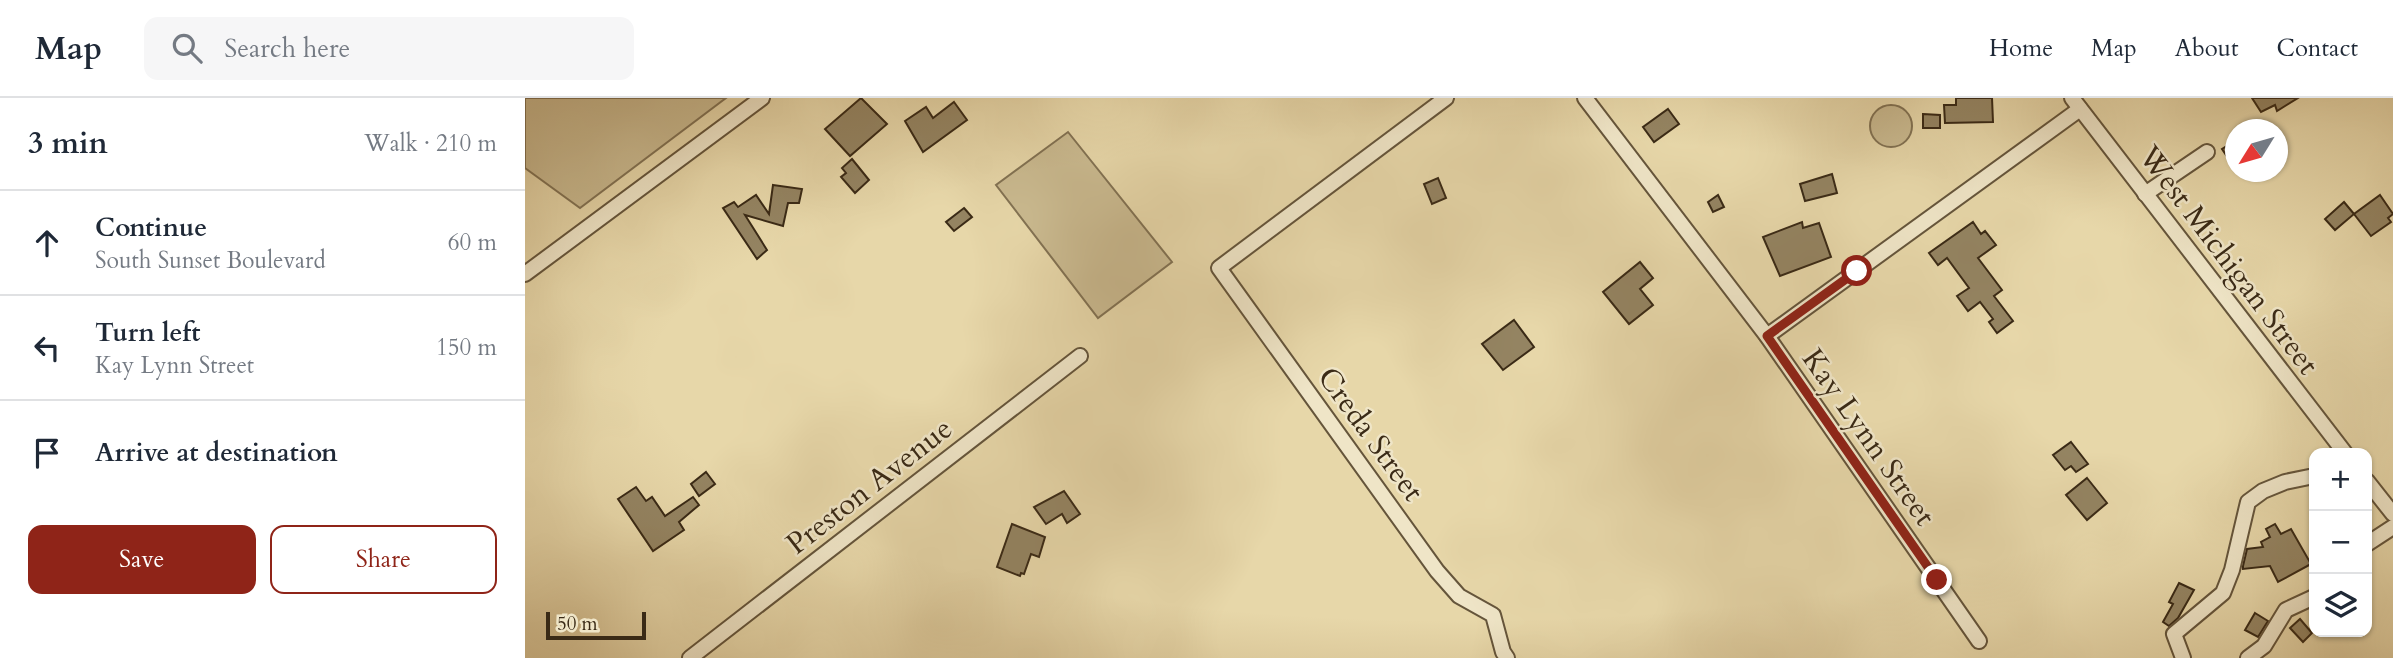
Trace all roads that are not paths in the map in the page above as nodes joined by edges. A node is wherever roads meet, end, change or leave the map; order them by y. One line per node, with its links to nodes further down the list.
1 (762, 98): 7 (street)
2 (1446, 98): 19 (street, Creda Street)
3 (1585, 98): 8 (street, Kay Lynn Street)
4 (2076, 103): 6 (street, West Michigan Street); 8 (street)
5 (2207, 152): 6 (street)
6 (2145, 194): 10 (street, West Michigan Street)
7 (525, 274)
8 (1767, 336): 17 (street, Kay Lynn Street)
9 (1080, 356): 18 (street, Preston Avenue)
10 (2341, 448)
11 (2309, 475): 20 (street)
12 (2372, 487): 13 (street)
13 (2393, 514)
14 (2393, 527): 15 (street)
15 (2372, 541)
16 (2309, 599): 21 (street)
17 (1979, 641)
18 (690, 658)
19 (1507, 658)
20 (2183, 658)
21 (2248, 658)

